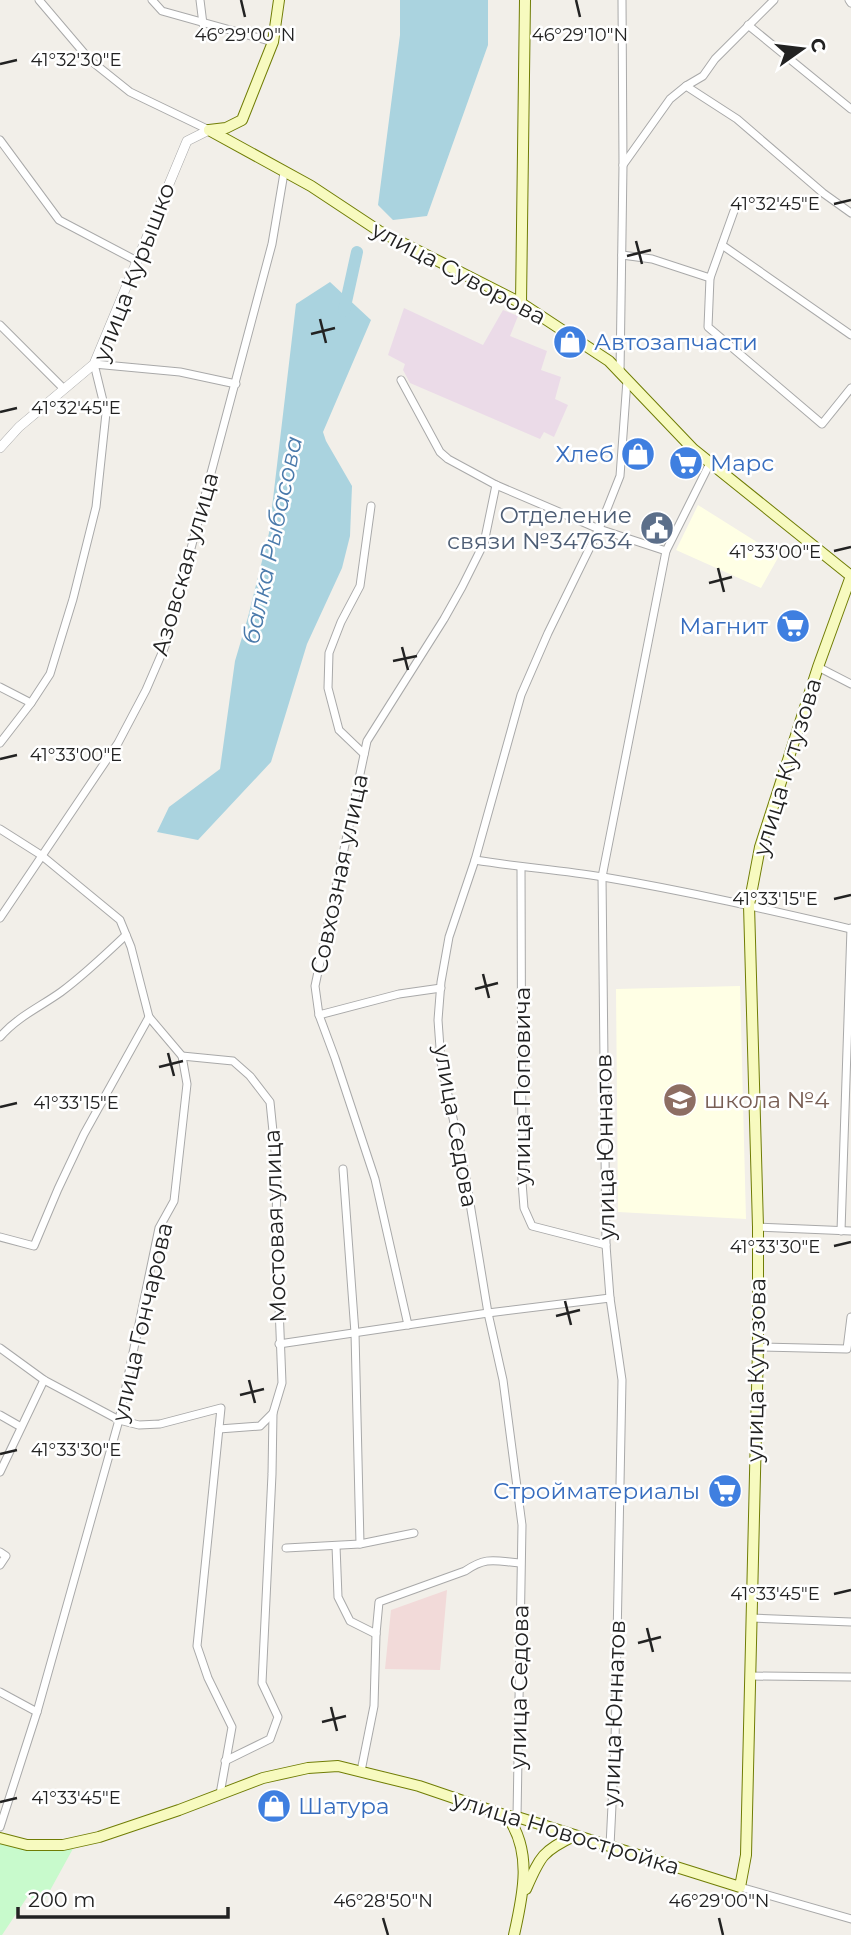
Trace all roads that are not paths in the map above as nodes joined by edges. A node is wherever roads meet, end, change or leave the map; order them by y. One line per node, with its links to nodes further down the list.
1 (39, 0): 13 (street)
2 (152, 0): 8 (street)
3 (200, 0): 8 (street)
4 (279, 0): 10 (main road)
5 (525, 0): 23 (main road)
6 (622, 0): 15 (street, улица Седова)
7 (774, 0): 9 (street)
8 (203, 24): 10 (street)
9 (748, 25): 11 (street); 12 (street)
10 (273, 42): 13 (main road)
11 (686, 86): 15 (street); 18 (street)
12 (851, 109)
13 (209, 130): 16 (main road, улица Суворова); 21 (street, улица Курышко)
14 (0, 140): 21 (street)
15 (623, 165): 20 (street, улица Седова)
16 (284, 173): 23 (main road, улица Суворова); 29 (street, Азовская улица)
17 (734, 211): 19 (street)
18 (851, 213)
19 (722, 245): 22 (street); 25 (street)
20 (622, 255): 22 (street); 27 (street, улица Седова)
21 (137, 261): 26 (street, улица Курышко)
22 (710, 278): 30 (street)
23 (522, 303): 27 (main road, улица Суворова)
24 (0, 325): 31 (street)
25 (851, 335)
26 (94, 363): 29 (street); 31 (street); 42 (street, улица Курышко)
27 (623, 376): 33 (main road, улица Суворова); 36 (street, улица Седова)
28 (401, 380): 34 (street)
29 (236, 384): 46 (street, Азовская улица)
30 (851, 388)
31 (64, 389): 32 (street)
32 (0, 448)
33 (710, 463): 37 (street, улица Юннатов); 38 (main road, улица Суворова)
34 (496, 485): 36 (street); 44 (street, Совхозная улица)
35 (371, 506): 44 (street)
36 (599, 529): 37 (street); 47 (street, улица Седова)
37 (666, 551): 49 (street, улица Юннатов)
38 (851, 576): 39 (main road, улица Кутузова)
39 (818, 667): 40 (street); 50 (main road, улица Кутузова)
40 (851, 684)
41 (0, 687): 42 (street)
42 (31, 703): 43 (street, улица Курышко)
43 (0, 743)
44 (364, 754): 55 (street, Совхозная улица)
45 (0, 829): 46 (street)
46 (41, 855): 51 (street, Азовская улица); 53 (street)
47 (475, 860): 48 (street); 54 (street, улица Седова)
48 (521, 867): 49 (street); 64 (street, улица Поповича)
49 (602, 877): 50 (street); 64 (street, улица Юннатов)
50 (749, 905): 52 (street); 60 (main road, улица Кутузова)
51 (0, 918)
52 (851, 929): 61 (street)
53 (126, 935): 56 (street); 57 (street)
54 (441, 988): 55 (street); 66 (street, улица Седова)
55 (319, 1016): 68 (street, Совхозная улица)
56 (149, 1017): 58 (street); 63 (street)
57 (0, 1037)
58 (182, 1056): 70 (street, Мостовая улица); 76 (street, улица Гончарова)
59 (343, 1169): 69 (street)
60 (758, 1227): 61 (street); 71 (main road, улица Кутузова)
61 (841, 1231): 62 (street)
62 (851, 1231)
63 (0, 1237)
64 (606, 1245): 65 (street, улица Юннатов)
65 (610, 1298): 66 (street); 101 (street, улица Юннатов)
66 (488, 1313): 68 (street); 85 (street, улица Седова)
67 (851, 1317): 71 (street)
68 (408, 1325): 69 (street)
69 (355, 1333): 70 (street); 81 (street)
70 (279, 1345): 74 (street, Мостовая улица)
71 (758, 1347): 87 (main road, улица Кутузова)
72 (0, 1348): 73 (street)
73 (44, 1380): 76 (street); 77 (street)
74 (273, 1413): 78 (street); 94 (street, Мостовая улица)
75 (0, 1415): 77 (street)
76 (119, 1420): 78 (street); 93 (street, улица Гончарова)
77 (21, 1427): 79 (street)
78 (219, 1429): 94 (street)
79 (0, 1472)
80 (414, 1533): 81 (street)
81 (360, 1544): 82 (street)
82 (336, 1545): 83 (street); 89 (street)
83 (286, 1548)
84 (0, 1552): 86 (street)
85 (520, 1563): 89 (street); 97 (street, улица Седова)
86 (0, 1565)
87 (752, 1618): 88 (street); 90 (main road, улица Кутузова)
88 (851, 1622)
89 (376, 1634): 95 (street)
90 (750, 1676): 91 (street); 102 (main road, улица Кутузова)
91 (851, 1677)
92 (0, 1692): 93 (street)
93 (37, 1712): 98 (street, улица Гончарова)
94 (225, 1761): 96 (street)
95 (361, 1771): 96 (main road, улица Новостройка); 97 (main road, улица Новостройка)
96 (220, 1794): 100 (main road, улица Новостройка)
97 (512, 1817): 99 (main road, улица Новостройка); 103 (main road)
98 (0, 1826)
99 (574, 1836): 101 (main road, улица Новостройка); 103 (main road)
100 (0, 1838)
101 (610, 1846): 102 (main road, улица Новостройка)
102 (740, 1887): 104 (street, улица Новостройка)
103 (523, 1894): 105 (main road)
104 (851, 1919)
105 (514, 1935)

